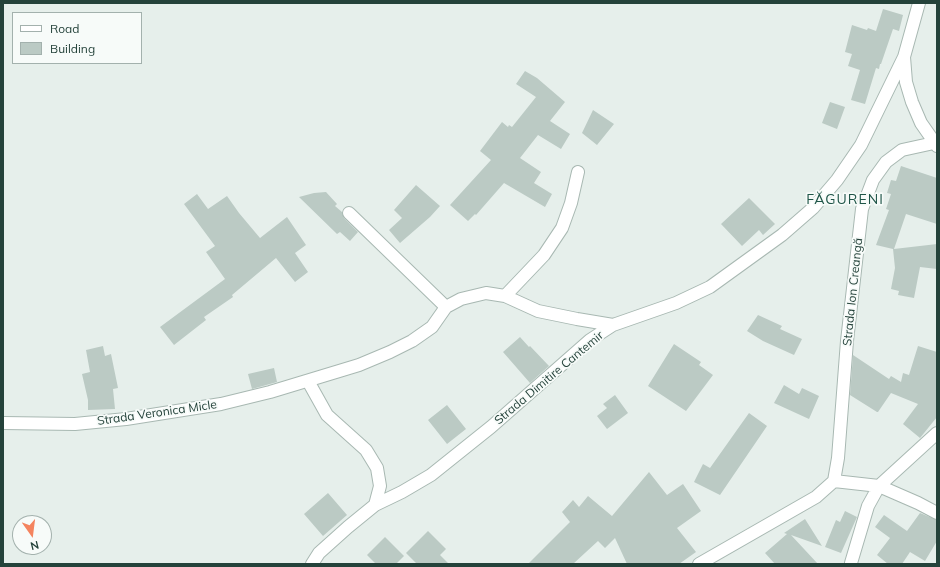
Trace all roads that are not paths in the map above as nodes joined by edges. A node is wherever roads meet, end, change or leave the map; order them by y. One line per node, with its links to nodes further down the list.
1 (919, 3): 2 (street)
2 (904, 57): 3 (street); 8 (street, Strada Dimitire Cantemir)
3 (935, 144): 12 (street, Strada Ion Creangă)
4 (578, 172): 6 (street)
5 (349, 213): 7 (street)
6 (505, 296): 7 (street, Strada Veronica Micle); 8 (street, Strada Veronica Micle)
7 (446, 307): 9 (street, Strada Veronica Micle)
8 (613, 325): 14 (street, Strada Dimitire Cantemir)
9 (308, 381): 10 (street, Strada Veronica Micle); 14 (street)
10 (3, 423)
11 (937, 433): 13 (street)
12 (834, 481): 13 (street); 18 (street)
13 (879, 486): 15 (street); 16 (street)
14 (375, 505): 17 (street, Strada Dimitire Cantemir)
15 (937, 513)
16 (851, 563)
17 (312, 564)
18 (699, 564)

